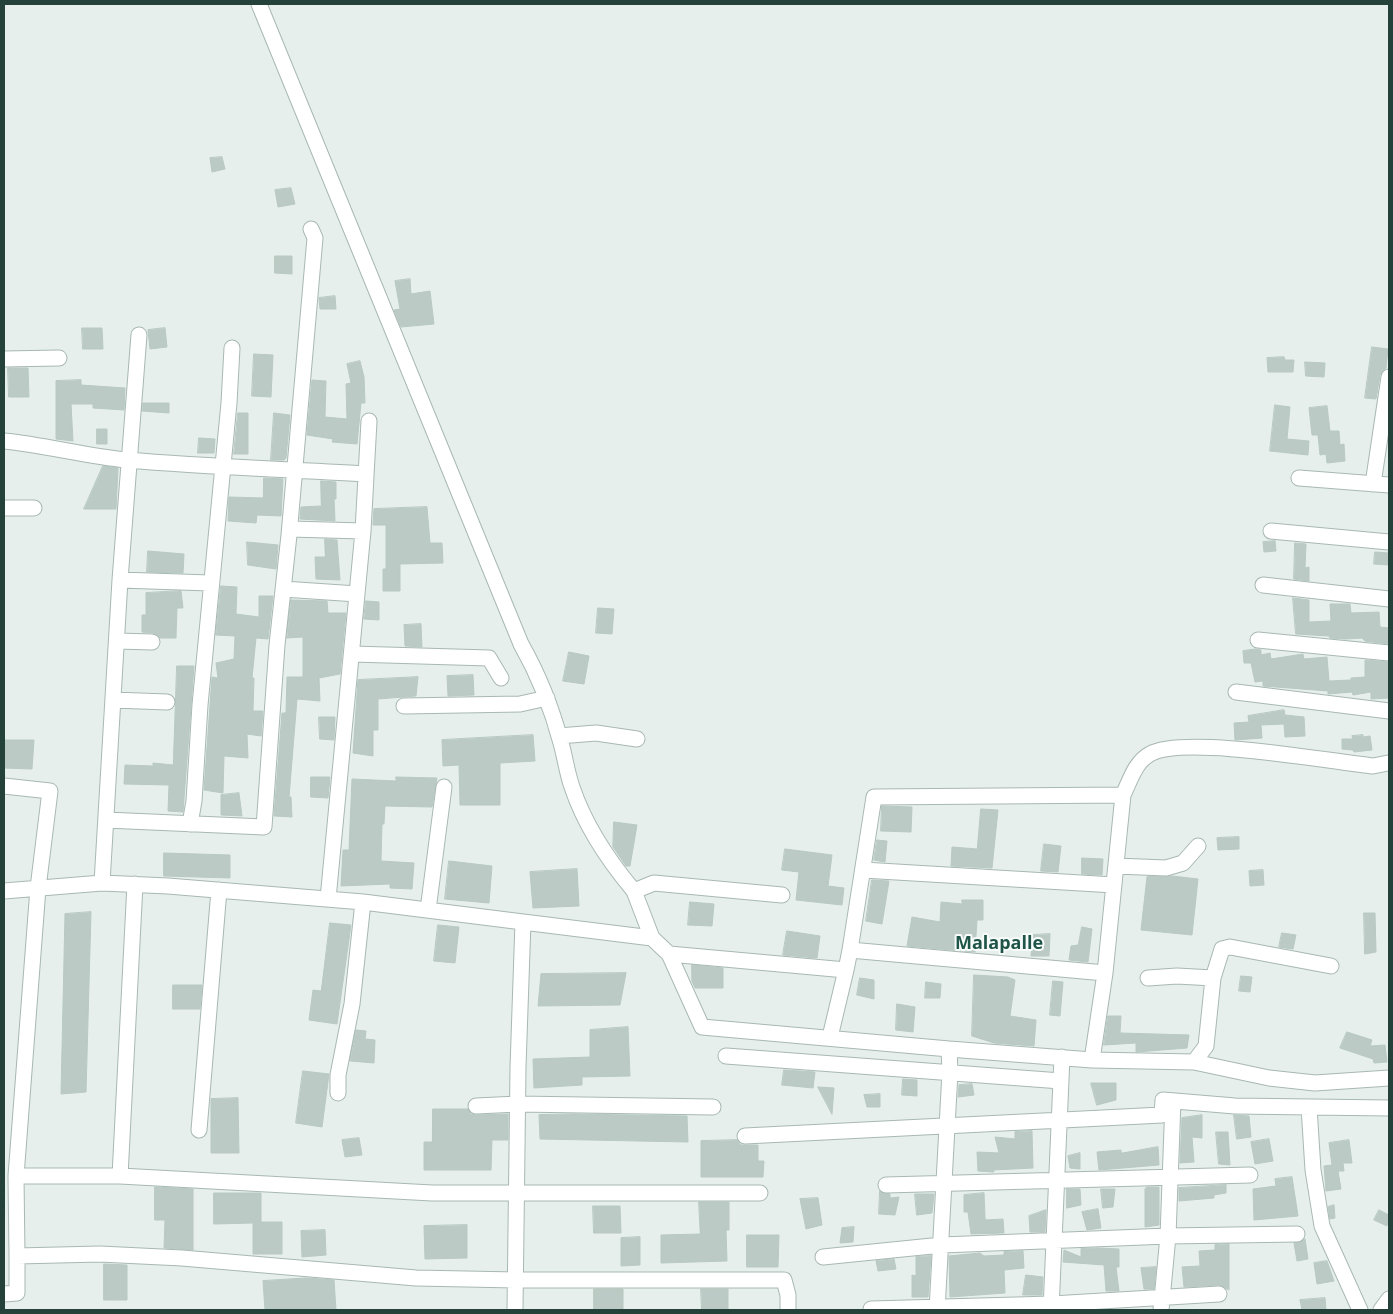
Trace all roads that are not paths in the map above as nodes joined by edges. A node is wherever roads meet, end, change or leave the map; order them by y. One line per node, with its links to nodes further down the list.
1 (259, 4): 36 (street)
2 (311, 229): 12 (street)
3 (139, 335): 10 (street)
4 (232, 348): 11 (street)
5 (59, 358): 6 (street)
6 (4, 360)
7 (1389, 377): 15 (street)
8 (369, 421): 13 (street)
9 (4, 441): 10 (street)
10 (128, 460): 11 (street); 23 (street)
11 (221, 464): 12 (street); 24 (street)
12 (294, 469): 13 (street); 19 (street)
13 (366, 474): 20 (street)
14 (1299, 478): 15 (street)
15 (1373, 484): 16 (street)
16 (1389, 485)
17 (4, 508): 18 (street)
18 (34, 508)
19 (290, 529): 20 (street); 26 (street)
20 (363, 531): 27 (street)
21 (1271, 531): 22 (street)
22 (1389, 542)
23 (120, 580): 24 (street); 29 (street)
24 (210, 583): 48 (street)
25 (1263, 585): 28 (street)
26 (283, 589): 27 (street); 48 (street)
27 (357, 594): 33 (street)
28 (1389, 599)
29 (117, 640): 31 (street); 37 (street)
30 (1258, 640): 32 (street)
31 (152, 642)
32 (1389, 653)
33 (352, 654): 34 (street); 60 (street)
34 (501, 678)
35 (1236, 692): 40 (street)
36 (547, 698): 39 (street); 41 (street)
37 (113, 700): 38 (street); 47 (street)
38 (167, 702)
39 (404, 706)
40 (1389, 711)
41 (559, 736): 42 (street); 58 (street)
42 (637, 739)
43 (1389, 761): 46 (street)
44 (4, 786): 55 (street)
45 (444, 787): 62 (street)
46 (1124, 795): 50 (street); 51 (street)
47 (106, 820): 48 (street); 52 (street)
48 (190, 824)
49 (1198, 846): 50 (street)
50 (1116, 866): 54 (street)
51 (863, 870): 54 (street); 65 (street)
52 (102, 883): 53 (street); 55 (street)
53 (135, 884): 57 (street); 94 (street)
54 (1114, 885): 69 (street)
55 (38, 888): 56 (street); 93 (street)
56 (4, 890)
57 (219, 890): 60 (street); 90 (street)
58 (634, 891): 59 (street); 64 (street)
59 (782, 895)
60 (328, 899): 61 (street)
61 (363, 902): 62 (street); 81 (street)
62 (428, 910): 63 (street)
63 (523, 922): 64 (street); 83 (street)
64 (652, 938): 66 (street)
65 (850, 950): 68 (street); 69 (street)
66 (669, 954): 68 (street); 72 (street)
67 (1331, 966): 71 (street)
68 (846, 970): 72 (street)
69 (1105, 973): 76 (street)
70 (1148, 978): 71 (street)
71 (1213, 978): 77 (street)
72 (830, 1037): 73 (street)
73 (949, 1048): 75 (street); 78 (street)
74 (726, 1056): 78 (street)
75 (1062, 1057): 76 (street); 80 (street)
76 (1092, 1060): 77 (street)
77 (1194, 1062): 79 (street)
78 (950, 1072): 80 (street); 89 (street)
79 (1389, 1078)
80 (1061, 1081): 88 (street)
81 (338, 1093)
82 (1173, 1101): 86 (street); 88 (street); 95 (street)
83 (518, 1104): 84 (street); 85 (street); 100 (street)
84 (476, 1106)
85 (713, 1107)
86 (1309, 1107): 87 (street); 117 (street)
87 (1389, 1108)
88 (1060, 1119): 89 (street); 96 (street)
89 (947, 1128): 91 (street); 97 (street)
90 (199, 1130)
91 (745, 1136)
92 (1250, 1175): 95 (street)
93 (16, 1176): 94 (street); 105 (street)
94 (120, 1176): 100 (street)
95 (1170, 1178): 96 (street); 102 (street)
96 (1058, 1180): 97 (street); 103 (street)
97 (944, 1182): 98 (street); 104 (street)
98 (886, 1185)
99 (760, 1193): 100 (street)
100 (517, 1194): 107 (street)
101 (1297, 1234): 102 (street)
102 (1168, 1236): 103 (street); 111 (street)
103 (1054, 1241): 104 (street); 112 (street)
104 (942, 1245): 106 (street); 113 (street)
105 (17, 1256): 107 (street); 108 (street)
106 (823, 1257)
107 (516, 1280): 115 (street); 116 (street)
108 (4, 1294)
109 (1220, 1294): 111 (street)
110 (1389, 1299): 118 (street)
111 (1162, 1303): 112 (street)
112 (1051, 1307): 113 (street)
113 (937, 1308): 114 (street)
114 (871, 1309)
115 (515, 1310)
116 (788, 1310)
117 (1360, 1310)
118 (1380, 1310)

